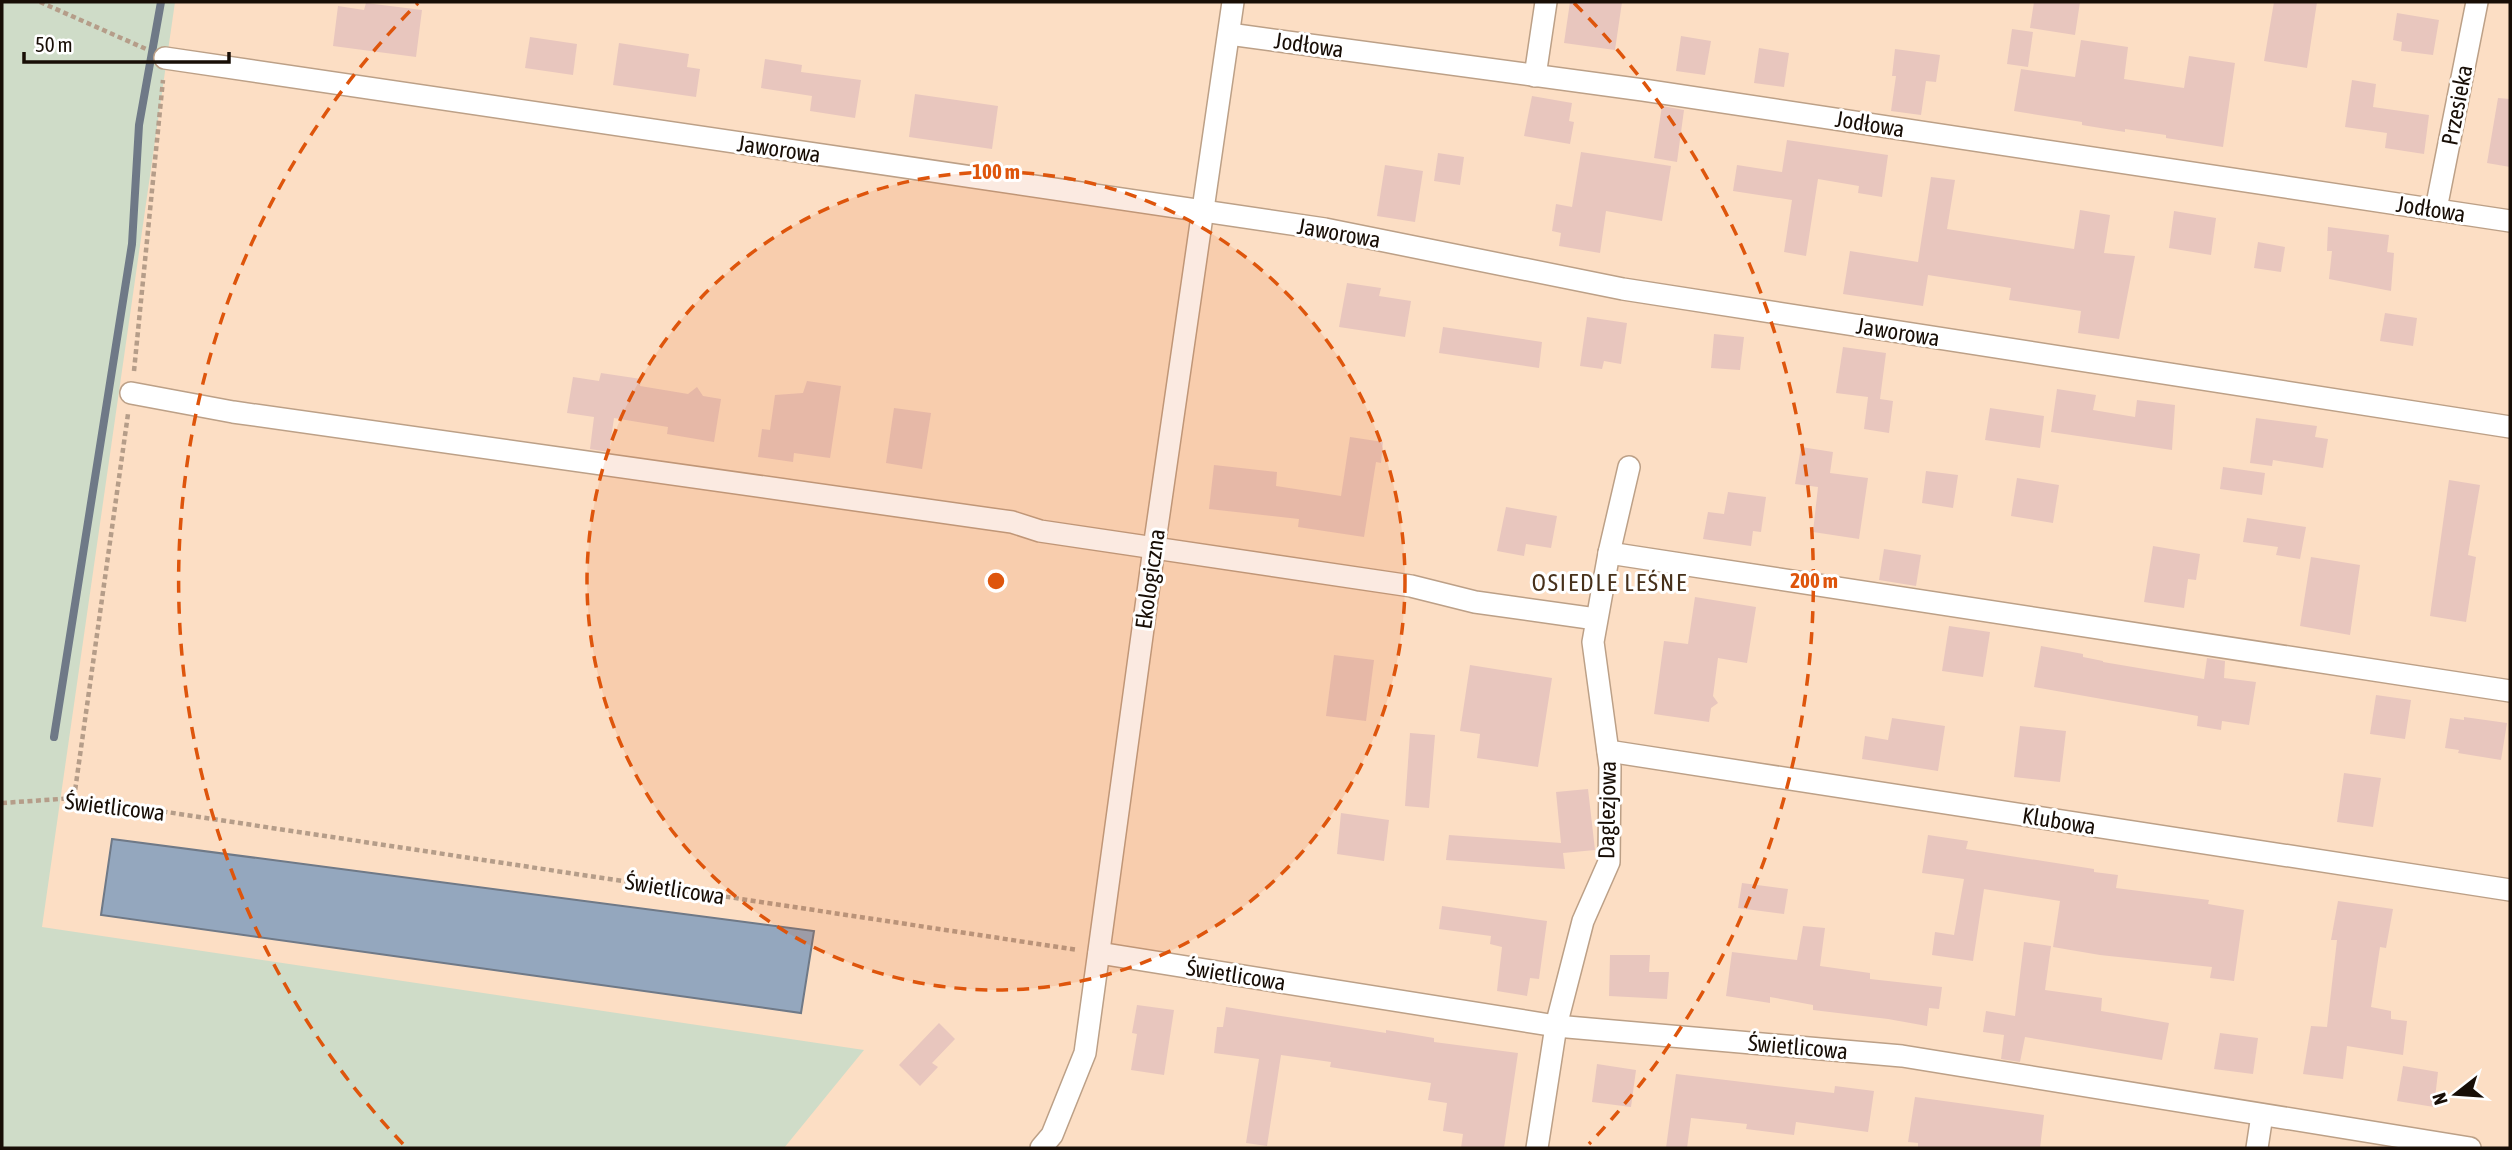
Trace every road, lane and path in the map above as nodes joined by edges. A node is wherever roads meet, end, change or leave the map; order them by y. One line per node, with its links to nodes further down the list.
1 (40, 2): 6 (path)
2 (1233, 2): 5 (street, Ekologiczna)
3 (1546, 2): 8 (street)
4 (2477, 2): 9 (street, Przesieka)
5 (1229, 34): 8 (street, Jodłowa); 10 (street, Ekologiczna)
6 (135, 44)
7 (165, 58): 10 (street, Jaworowa); 12 (path)
8 (1535, 76): 9 (street, Jodłowa)
9 (2436, 209): 11 (street, Jodłowa)
10 (1203, 212): 13 (street, Jaworowa); 15 (street, Ekologiczna)
11 (2510, 221)
12 (131, 393): 15 (street); 20 (path)
13 (2510, 427)
14 (1629, 467): 16 (street, Daglezjowa)
15 (1154, 548): 17 (street); 23 (street, Ekologiczna)
16 (1609, 553): 17 (street, Daglezjowa); 18 (street)
17 (1596, 619): 19 (street, Daglezjowa)
18 (2510, 691)
19 (1608, 751): 22 (street, Klubowa); 24 (street, Daglezjowa)
20 (74, 798): 21 (path, Świetlicowa); 23 (path, Świetlicowa)
21 (2, 803)
22 (2510, 890)
23 (1098, 953): 24 (street, Świetlicowa); 26 (street, Ekologiczna)
24 (1556, 1026): 25 (street, Świetlicowa); 27 (street, Daglezjowa)
25 (2262, 1115): 28 (street); 29 (street, Świetlicowa)
26 (1041, 1148)
27 (1537, 1148)
28 (2257, 1148)
29 (2470, 1148)

